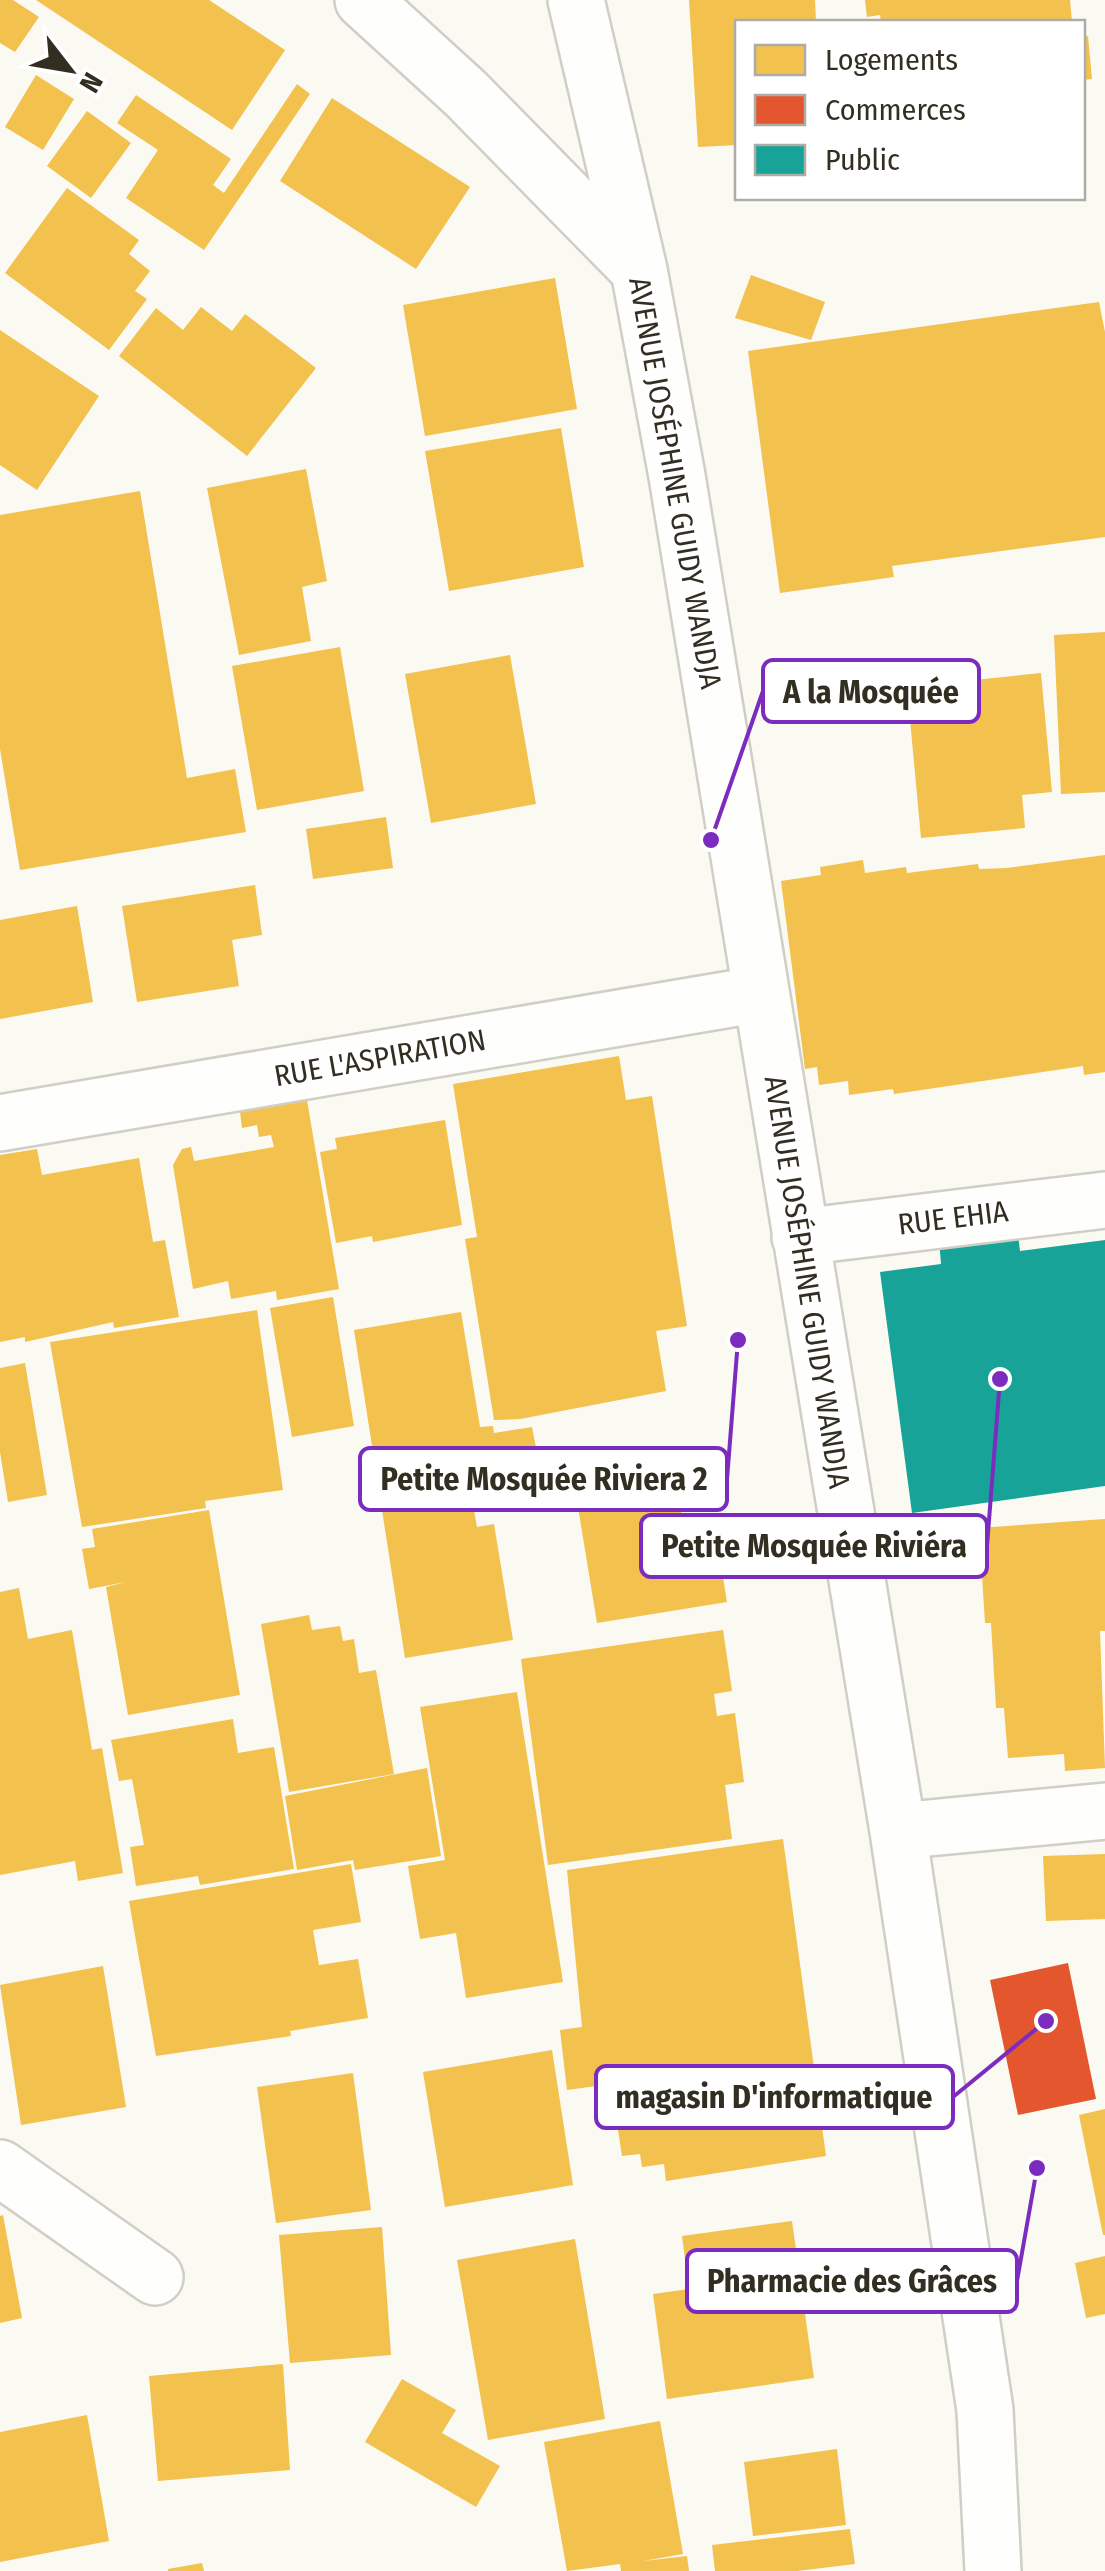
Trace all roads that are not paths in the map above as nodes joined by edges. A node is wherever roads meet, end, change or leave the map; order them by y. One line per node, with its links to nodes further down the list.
1 (363, 0): 3 (street)
2 (576, 0): 3 (street, AVENUE JOSÉPHINE GUIDY WANDJA)
3 (639, 270): 4 (street, AVENUE JOSÉPHINE GUIDY WANDJA)
4 (760, 994): 5 (street, RUE L'ASPIRATION); 7 (street, AVENUE JOSÉPHINE GUIDY WANDJA)
5 (0, 1123)
6 (1105, 1200): 7 (street, RUE EHIA)
7 (800, 1237): 9 (street, AVENUE JOSÉPHINE GUIDY WANDJA)
8 (1105, 1811): 9 (street)
9 (898, 1831): 12 (street, AVENUE JOSÉPHINE GUIDY WANDJA)
10 (0, 2168): 11 (street)
11 (155, 2276)
12 (992, 2571)

